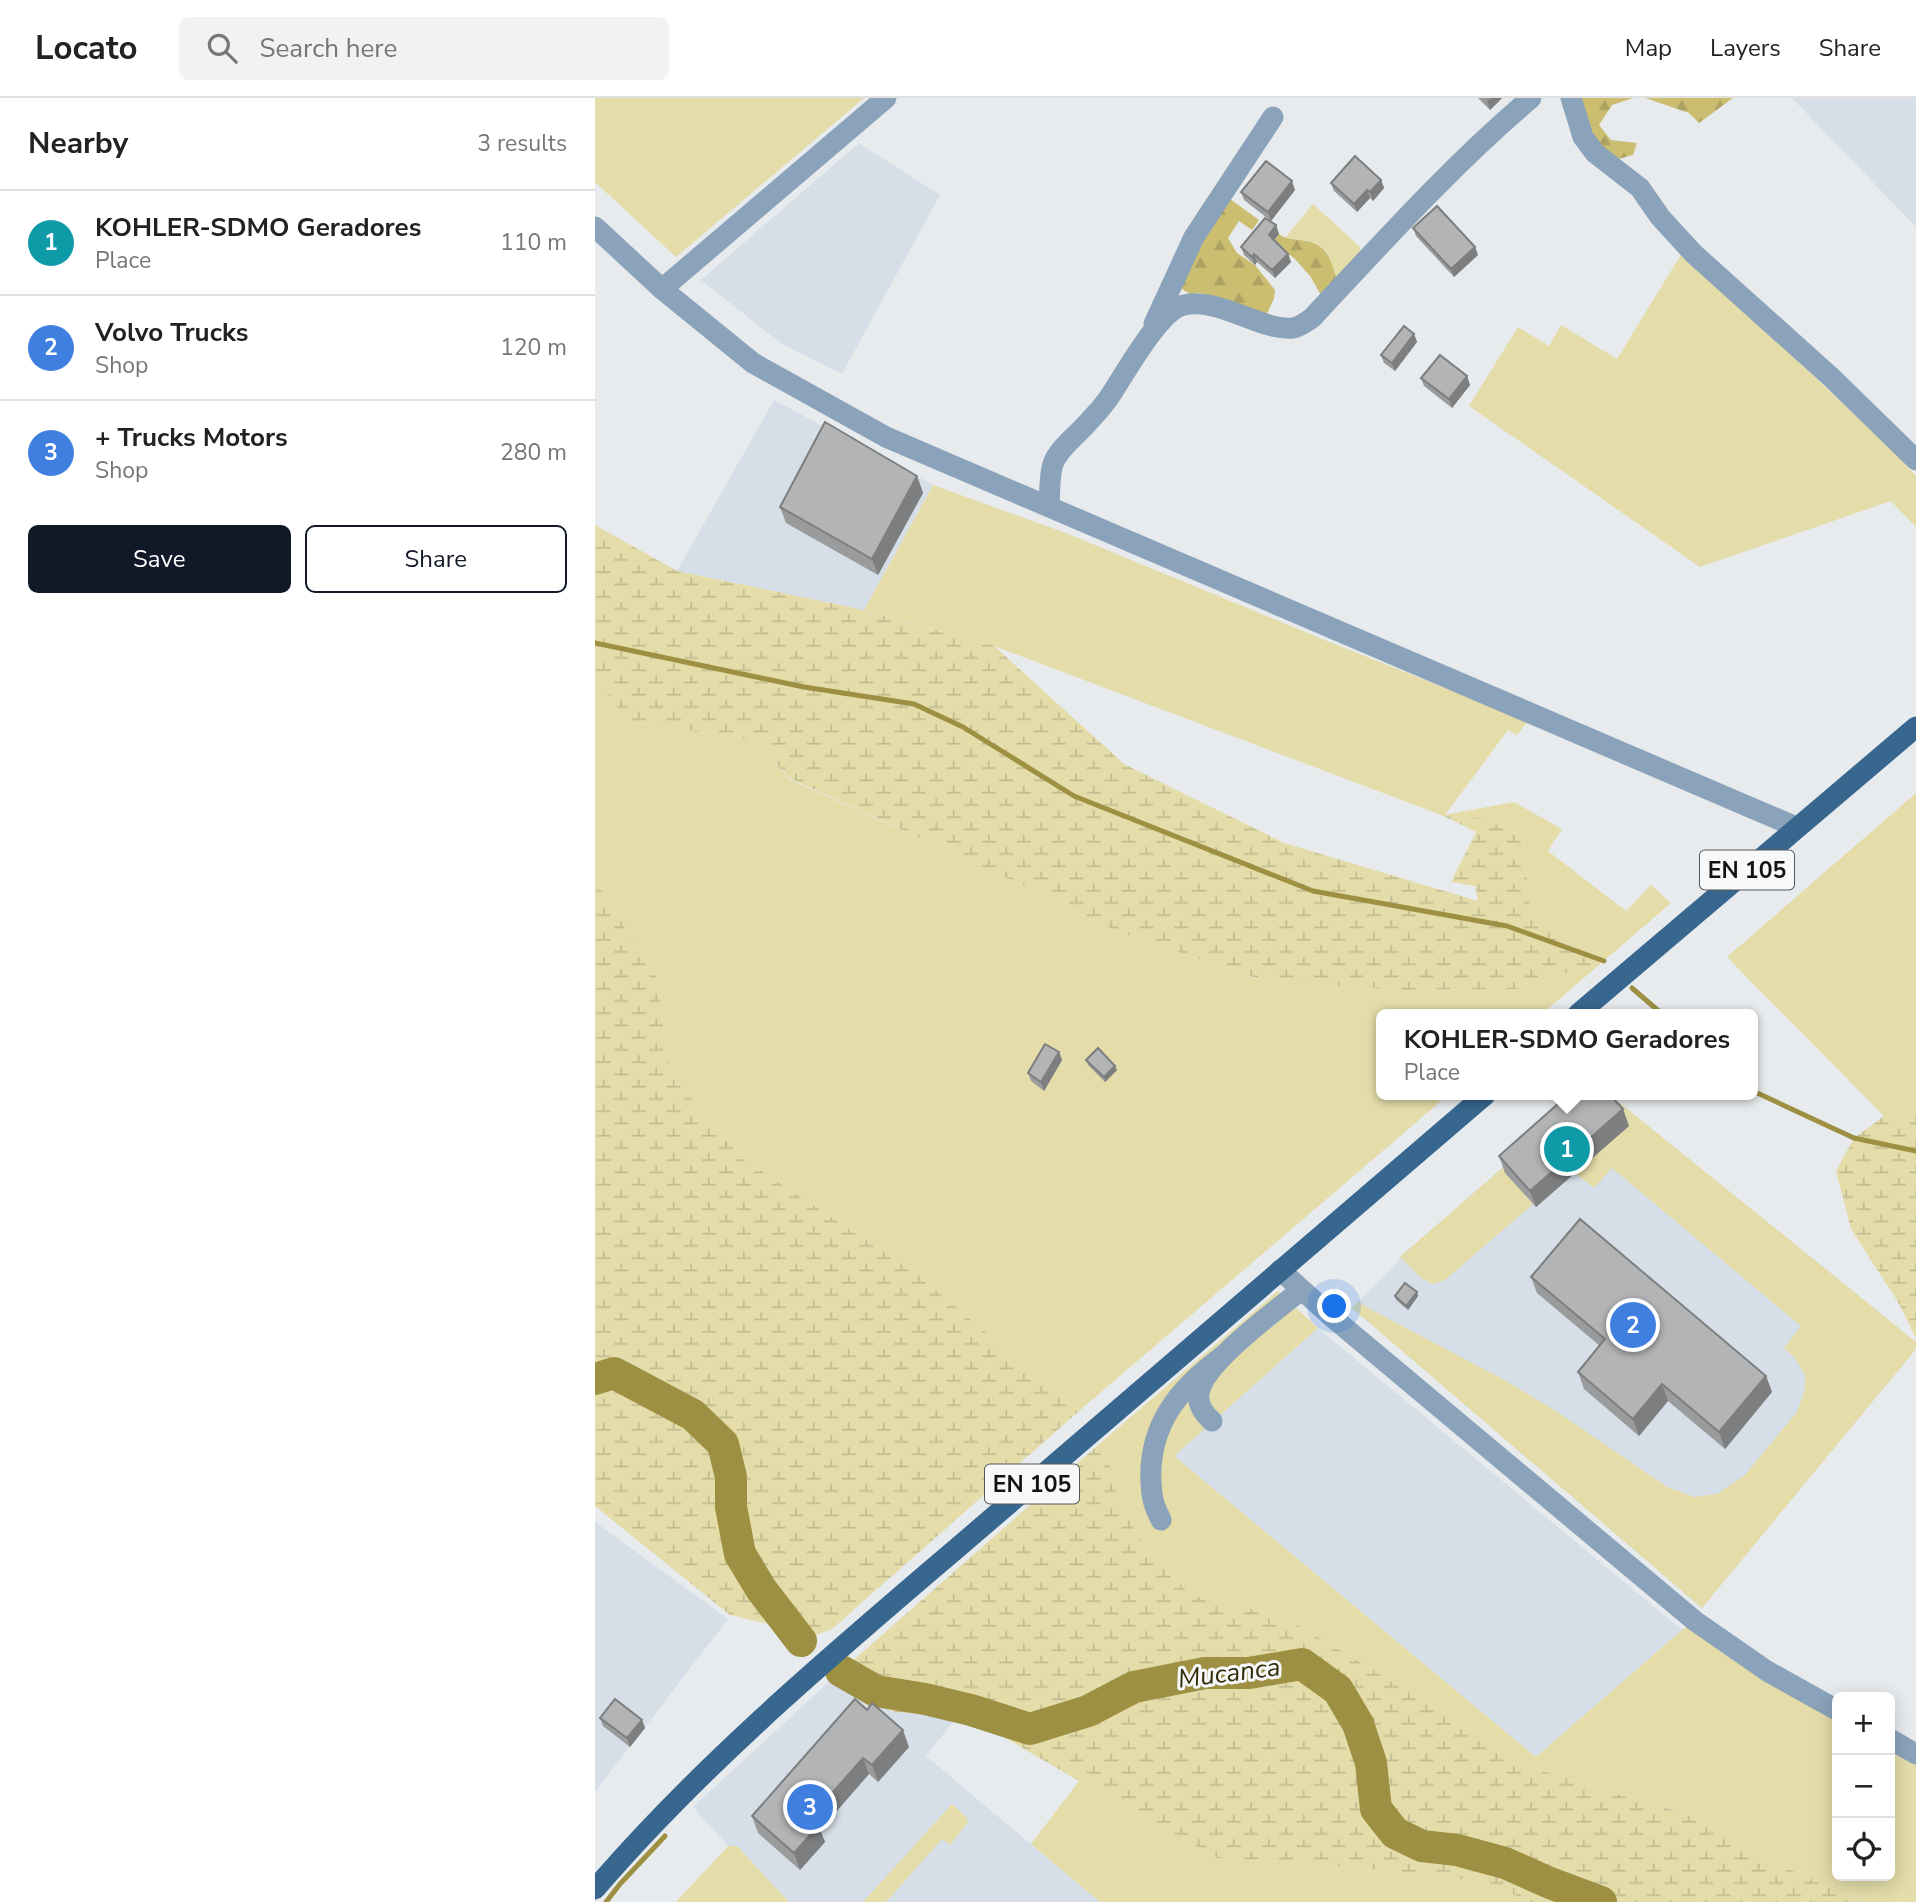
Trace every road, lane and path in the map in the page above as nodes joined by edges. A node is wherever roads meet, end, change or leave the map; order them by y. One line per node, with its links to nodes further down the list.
1 (886, 98): 6 (street)
2 (1531, 98): 7 (street)
3 (1571, 98): 8 (street)
4 (1273, 117): 7 (street)
5 (595, 226): 6 (street)
6 (662, 289): 9 (street)
7 (1148, 338): 9 (street)
8 (1916, 460)
9 (1049, 506): 11 (street)
10 (1916, 727): 11 (main road, EN 105)
11 (1796, 827): 12 (main road, EN 105)
12 (1584, 1009)
13 (1479, 1100): 14 (main road, EN 105)
14 (1280, 1270): 15 (street); 22 (main road, EN 105)
15 (1301, 1290): 16 (street); 19 (street)
16 (1223, 1356): 17 (street); 18 (street)
17 (1212, 1421)
18 (1161, 1520)
19 (1832, 1707)
20 (1895, 1742): 21 (street)
21 (1916, 1754)
22 (595, 1889)

